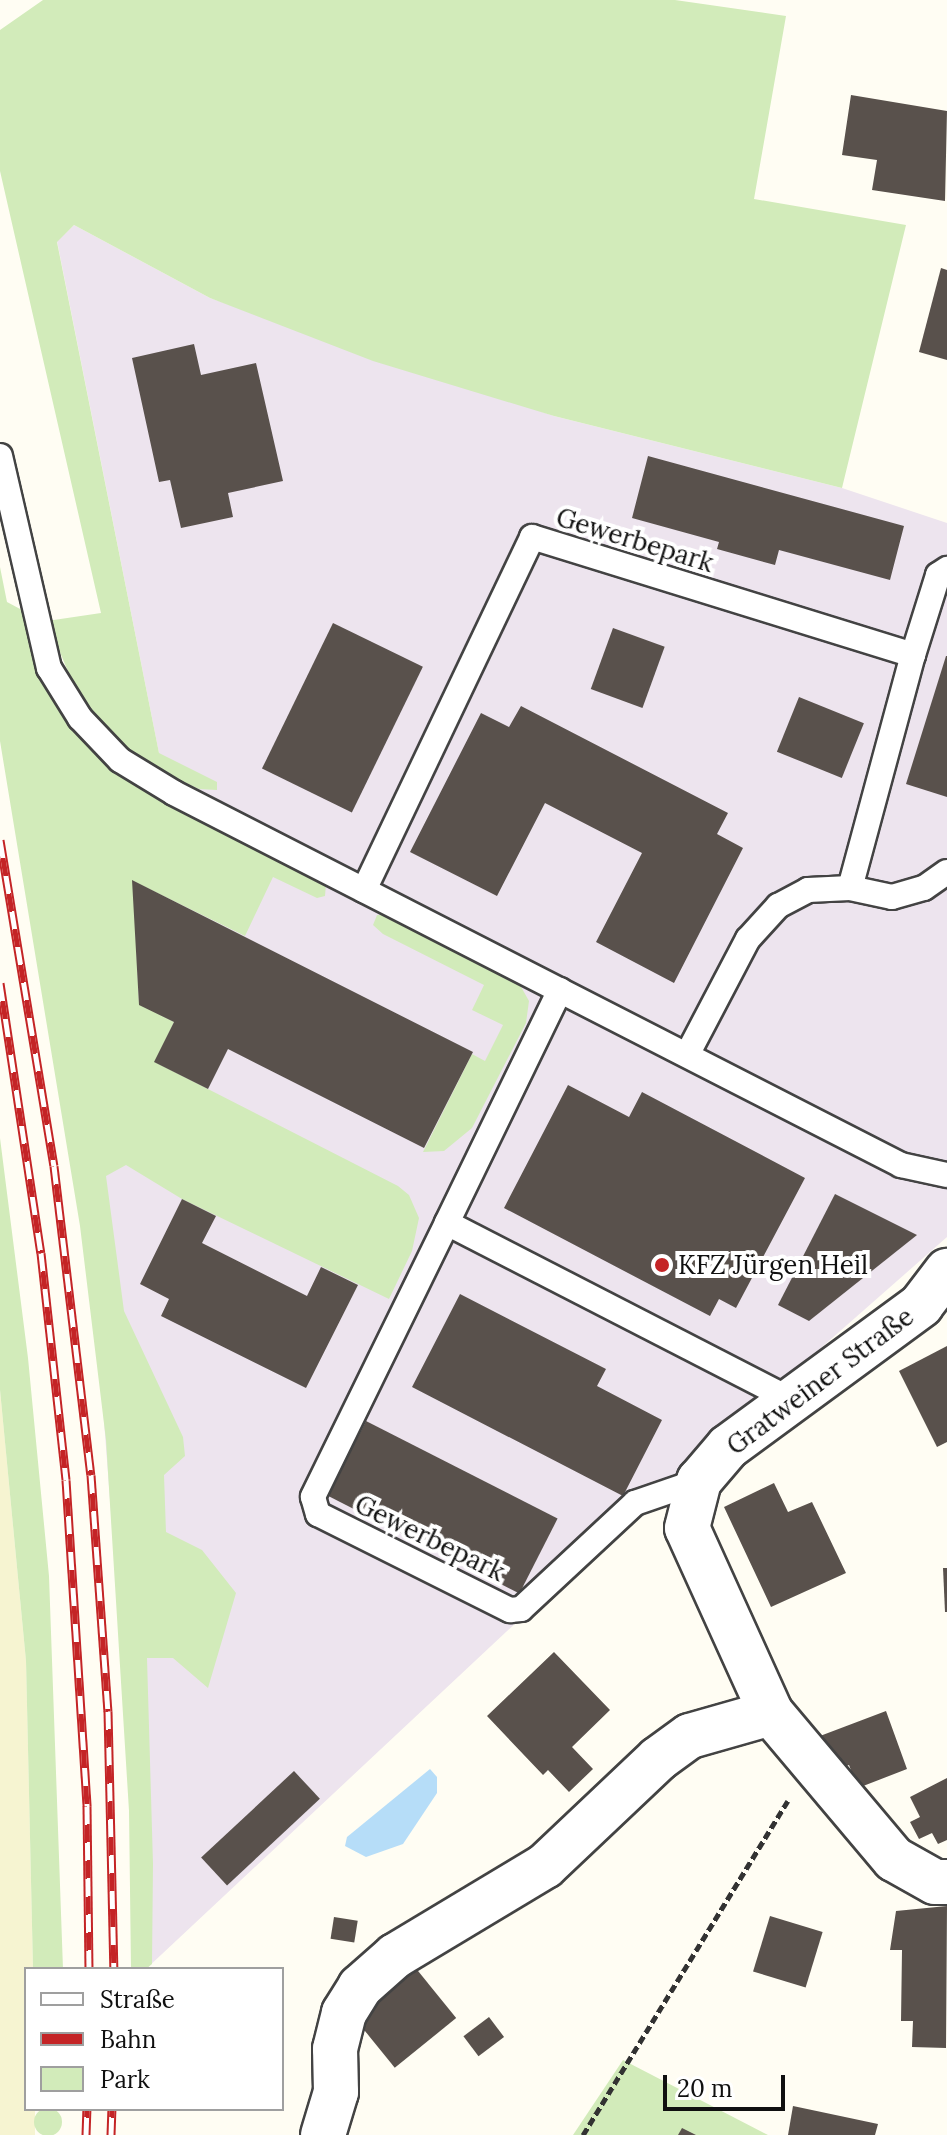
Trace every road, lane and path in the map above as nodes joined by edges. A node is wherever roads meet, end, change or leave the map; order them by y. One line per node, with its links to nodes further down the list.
1 (0, 456): 6 (lane)
2 (947, 569): 3 (lane)
3 (913, 655): 5 (lane); 6 (lane, Gewerbepark)
4 (947, 872): 5 (lane)
5 (850, 888): 8 (lane)
6 (364, 890): 7 (lane)
7 (560, 990): 8 (lane); 10 (lane, Gewerbepark)
8 (687, 1055): 9 (lane)
9 (947, 1175)
10 (447, 1223): 12 (lane); 13 (lane, Gewerbepark)
11 (947, 1271): 12 (street, Gratweiner Straße)
12 (792, 1400): 13 (street, Gratweiner Straße)
13 (699, 1481): 14 (street, Gratweiner Straße)
14 (771, 1713): 15 (street, Gratweiner Straße); 17 (street)
15 (812, 1763): 16 (street, Gratweiner Straße); 18 (path)
16 (947, 1882)
17 (323, 2135)
18 (583, 2135)

